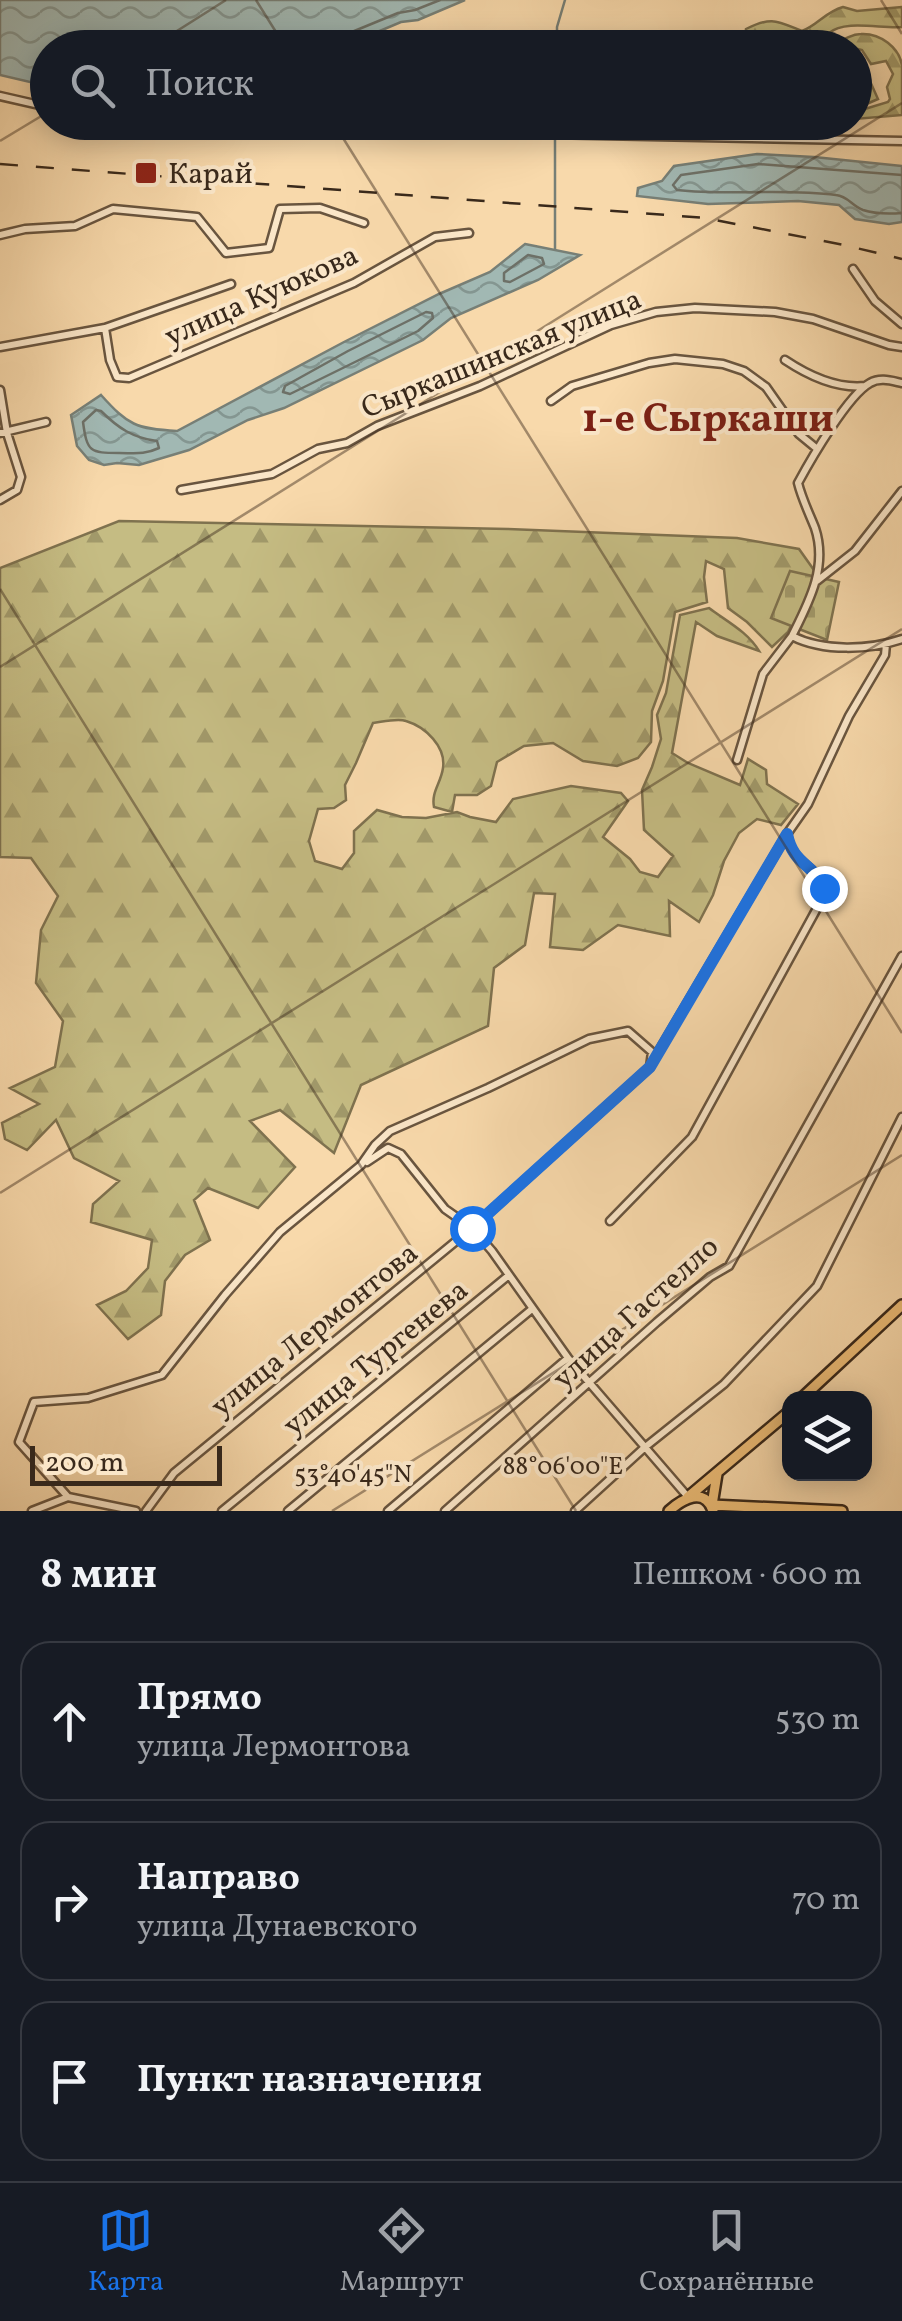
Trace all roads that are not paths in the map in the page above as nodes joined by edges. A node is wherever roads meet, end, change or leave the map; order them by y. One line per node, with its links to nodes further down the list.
1 (0, 96): 2 (street)
2 (30, 103)
3 (853, 140): 4 (street)
4 (902, 141)
5 (364, 223): 7 (street)
6 (469, 233): 11 (street, улица Куюкова)
7 (0, 235)
8 (853, 269): 10 (street)
9 (231, 284): 11 (street)
10 (902, 324)
11 (105, 328): 12 (street)
12 (0, 347)
13 (902, 347): 22 (street, Сыркашинская улица)
14 (786, 360): 16 (street)
15 (902, 383): 16 (street)
16 (866, 386): 21 (street)
17 (0, 390): 20 (street)
18 (550, 401): 21 (street)
19 (46, 422): 20 (street)
20 (4, 433): 24 (street)
21 (816, 448): 25 (street)
22 (181, 490)
23 (902, 491): 25 (street)
24 (0, 500)
25 (816, 582): 26 (street)
26 (792, 636): 28 (street); 29 (street)
27 (902, 639): 28 (street)
28 (886, 644): 30 (street, улица Лермонтова)
29 (738, 760)
30 (787, 834): 32 (street, улица Лермонтова); 35 (street)
31 (902, 956): 41 (street, улица Гастелло)
32 (650, 1067): 34 (street); 36 (street, улица Лермонтова)
33 (902, 1117): 44 (street)
34 (361, 1165): 36 (street); 46 (street)
35 (610, 1222)
36 (472, 1228): 37 (street); 51 (street, улица Лермонтова)
37 (510, 1276): 39 (street); 52 (street, улица Тургенева)
38 (902, 1306): 42 (main road)
39 (532, 1308): 40 (street); 53 (street)
40 (568, 1358): 41 (street); 54 (street)
41 (591, 1383): 44 (street); 55 (street, улица Гастелло)
42 (810, 1391)
43 (782, 1417): 45 (main road)
44 (644, 1448): 47 (street); 56 (street)
45 (717, 1474): 47 (main road); 48 (main road)
46 (68, 1497): 49 (street); 50 (street)
47 (688, 1498): 48 (main road); 57 (main road)
48 (712, 1508): 58 (main road)
49 (32, 1511)
50 (136, 1511)
51 (146, 1511)
52 (222, 1511)
53 (288, 1511)
54 (388, 1511)
55 (445, 1511)
56 (575, 1511)
57 (669, 1511)
58 (842, 1511)

